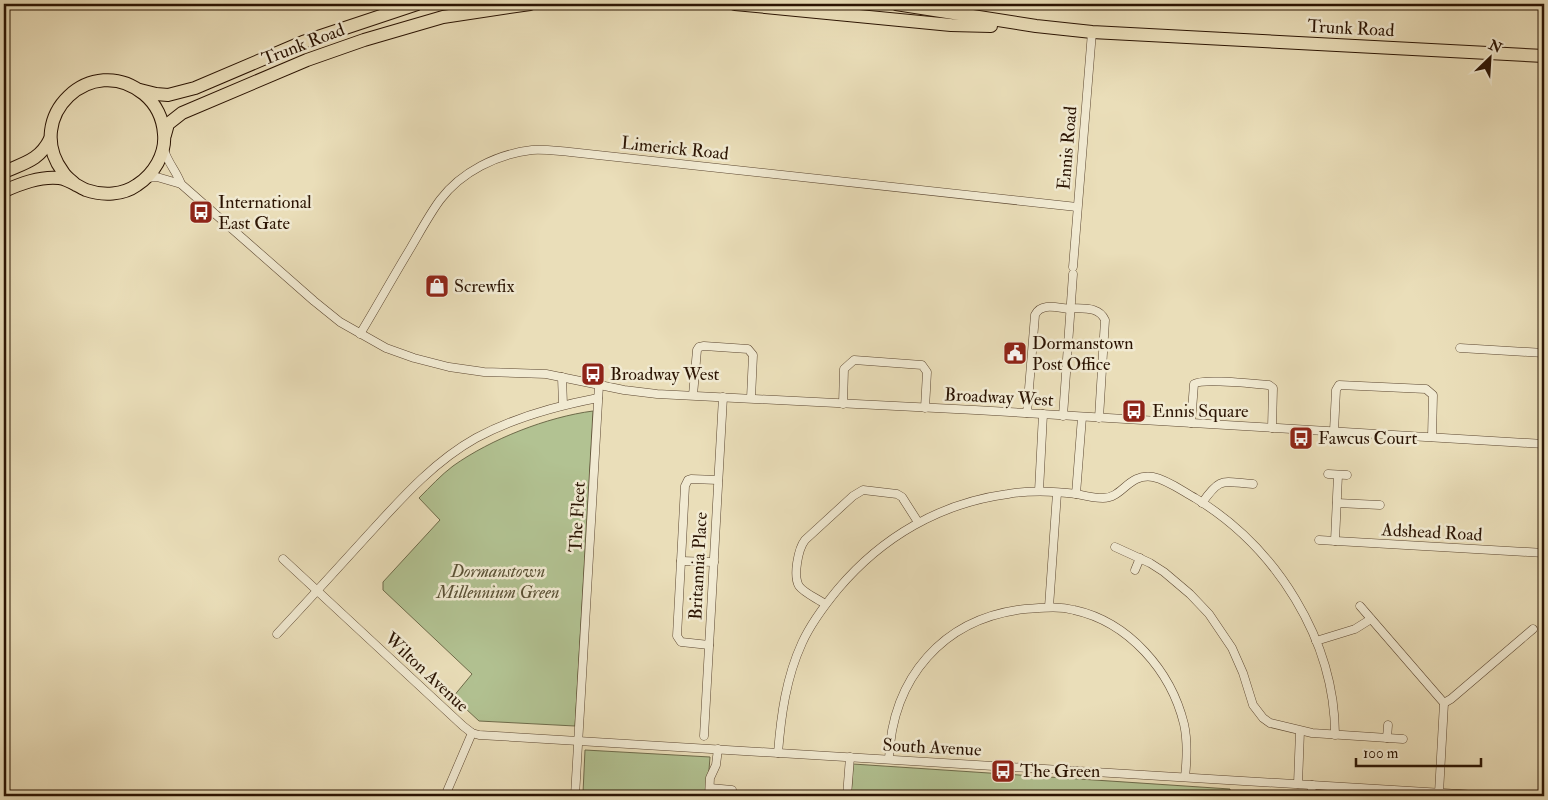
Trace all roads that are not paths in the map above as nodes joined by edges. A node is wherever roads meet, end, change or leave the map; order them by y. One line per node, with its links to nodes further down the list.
1 (417, 4): 8 (main road, Trunk Road)
2 (530, 4): 10 (main road, Trunk Road)
3 (735, 4): 5 (main road, Trunk Road)
4 (896, 4): 5 (main road, Trunk Road)
5 (1036, 26): 6 (main road, Trunk Road)
6 (1092, 32): 7 (main road, Trunk Road); 16 (street, Ennis Road)
7 (1544, 56)
8 (138, 89): 9 (main road); 10 (main road)
9 (50, 139): 11 (main road); 14 (main road)
10 (164, 142): 12 (main road); 13 (street)
11 (4, 172)
12 (147, 178): 13 (street); 14 (main road)
13 (181, 184): 18 (street, Broadway West)
14 (76, 185): 15 (main road)
15 (4, 191)
16 (1077, 207): 17 (street, Ennis Road); 18 (street, Limerick Road)
17 (1070, 308): 30 (street); 32 (street, Ennis Road); 34 (street)
18 (360, 334): 21 (street, Broadway West)
19 (1460, 348): 20 (street)
20 (1544, 353)
21 (562, 377): 22 (street, Broadway West); 27 (street)
22 (599, 385): 23 (street, Broadway West); 25 (street, The Fleet)
23 (693, 395): 24 (street, Broadway West); 26 (street)
24 (723, 397): 26 (street, Broadway West); 43 (street, Britannia Place)
25 (598, 398): 27 (street); 78 (street, The Fleet)
26 (751, 398): 28 (street, Broadway West)
27 (563, 404): 61 (street)
28 (843, 404): 29 (street, Broadway West); 29 (street)
29 (925, 408): 30 (street, Broadway West)
30 (1027, 413): 31 (street, Broadway West)
31 (1043, 414): 32 (street, Broadway West); 45 (street)
32 (1063, 416): 33 (street, Broadway West)
33 (1082, 417): 34 (street, Broadway West); 47 (street)
34 (1099, 418): 35 (street, Broadway West)
35 (1191, 423): 36 (street, Broadway West); 36 (street)
36 (1272, 428): 37 (street, Broadway West)
37 (1334, 431): 38 (street, Broadway West); 38 (street)
38 (1432, 437): 39 (street, Broadway West)
39 (1544, 444)
40 (1328, 474): 41 (street)
41 (1338, 474): 42 (street); 49 (street)
42 (1347, 475)
43 (718, 480): 58 (street); 59 (street, Britannia Place)
44 (1252, 484): 48 (street)
45 (1039, 491): 46 (street); 51 (street)
46 (1057, 493): 47 (street); 64 (street)
47 (1076, 494): 48 (street)
48 (1202, 503): 68 (street)
49 (1337, 503): 50 (street); 53 (street)
50 (1380, 505)
51 (918, 522): 62 (street); 62 (street)
52 (1319, 540): 53 (street, Adshead Road)
53 (1335, 541): 55 (street, Adshead Road)
54 (1116, 547): 56 (street)
55 (1544, 553)
56 (1140, 558): 60 (street); 72 (street)
57 (283, 559): 61 (street, Wilton Avenue)
58 (681, 561): 59 (street); 69 (street)
59 (714, 562): 69 (street, Britannia Place)
60 (1135, 570)
61 (318, 591): 67 (street); 73 (street, Wilton Avenue)
62 (825, 604): 80 (street)
63 (1360, 606): 65 (street)
64 (1049, 607): 82 (street); 83 (street)
65 (1371, 618): 68 (street); 70 (street)
66 (1533, 629): 70 (street)
67 (277, 634)
68 (1316, 641): 74 (street)
69 (709, 645): 75 (street, Britannia Place)
70 (1444, 703): 88 (street)
71 (1388, 725): 76 (street)
72 (1300, 731): 74 (street); 84 (street)
73 (472, 733): 78 (street, Wilton Avenue); 89 (street)
74 (1335, 735): 76 (street)
75 (704, 736)
76 (1386, 738): 77 (street)
77 (1403, 739)
78 (579, 741): 79 (street, South Avenue); 90 (street, The Fleet)
79 (718, 749): 80 (street, South Avenue); 87 (street)
80 (778, 753): 81 (street, South Avenue)
81 (850, 757): 82 (street, South Avenue); 91 (street)
82 (889, 760): 83 (street, South Avenue)
83 (1185, 777): 84 (street, South Avenue)
84 (1298, 784): 85 (street, South Avenue)
85 (1312, 785): 88 (street, South Avenue); 92 (street)
86 (732, 790): 87 (street)
87 (710, 792)
88 (1439, 793): 93 (street, South Avenue)
89 (445, 796)
90 (575, 796)
91 (847, 796)
92 (1311, 796)
93 (1493, 796)

